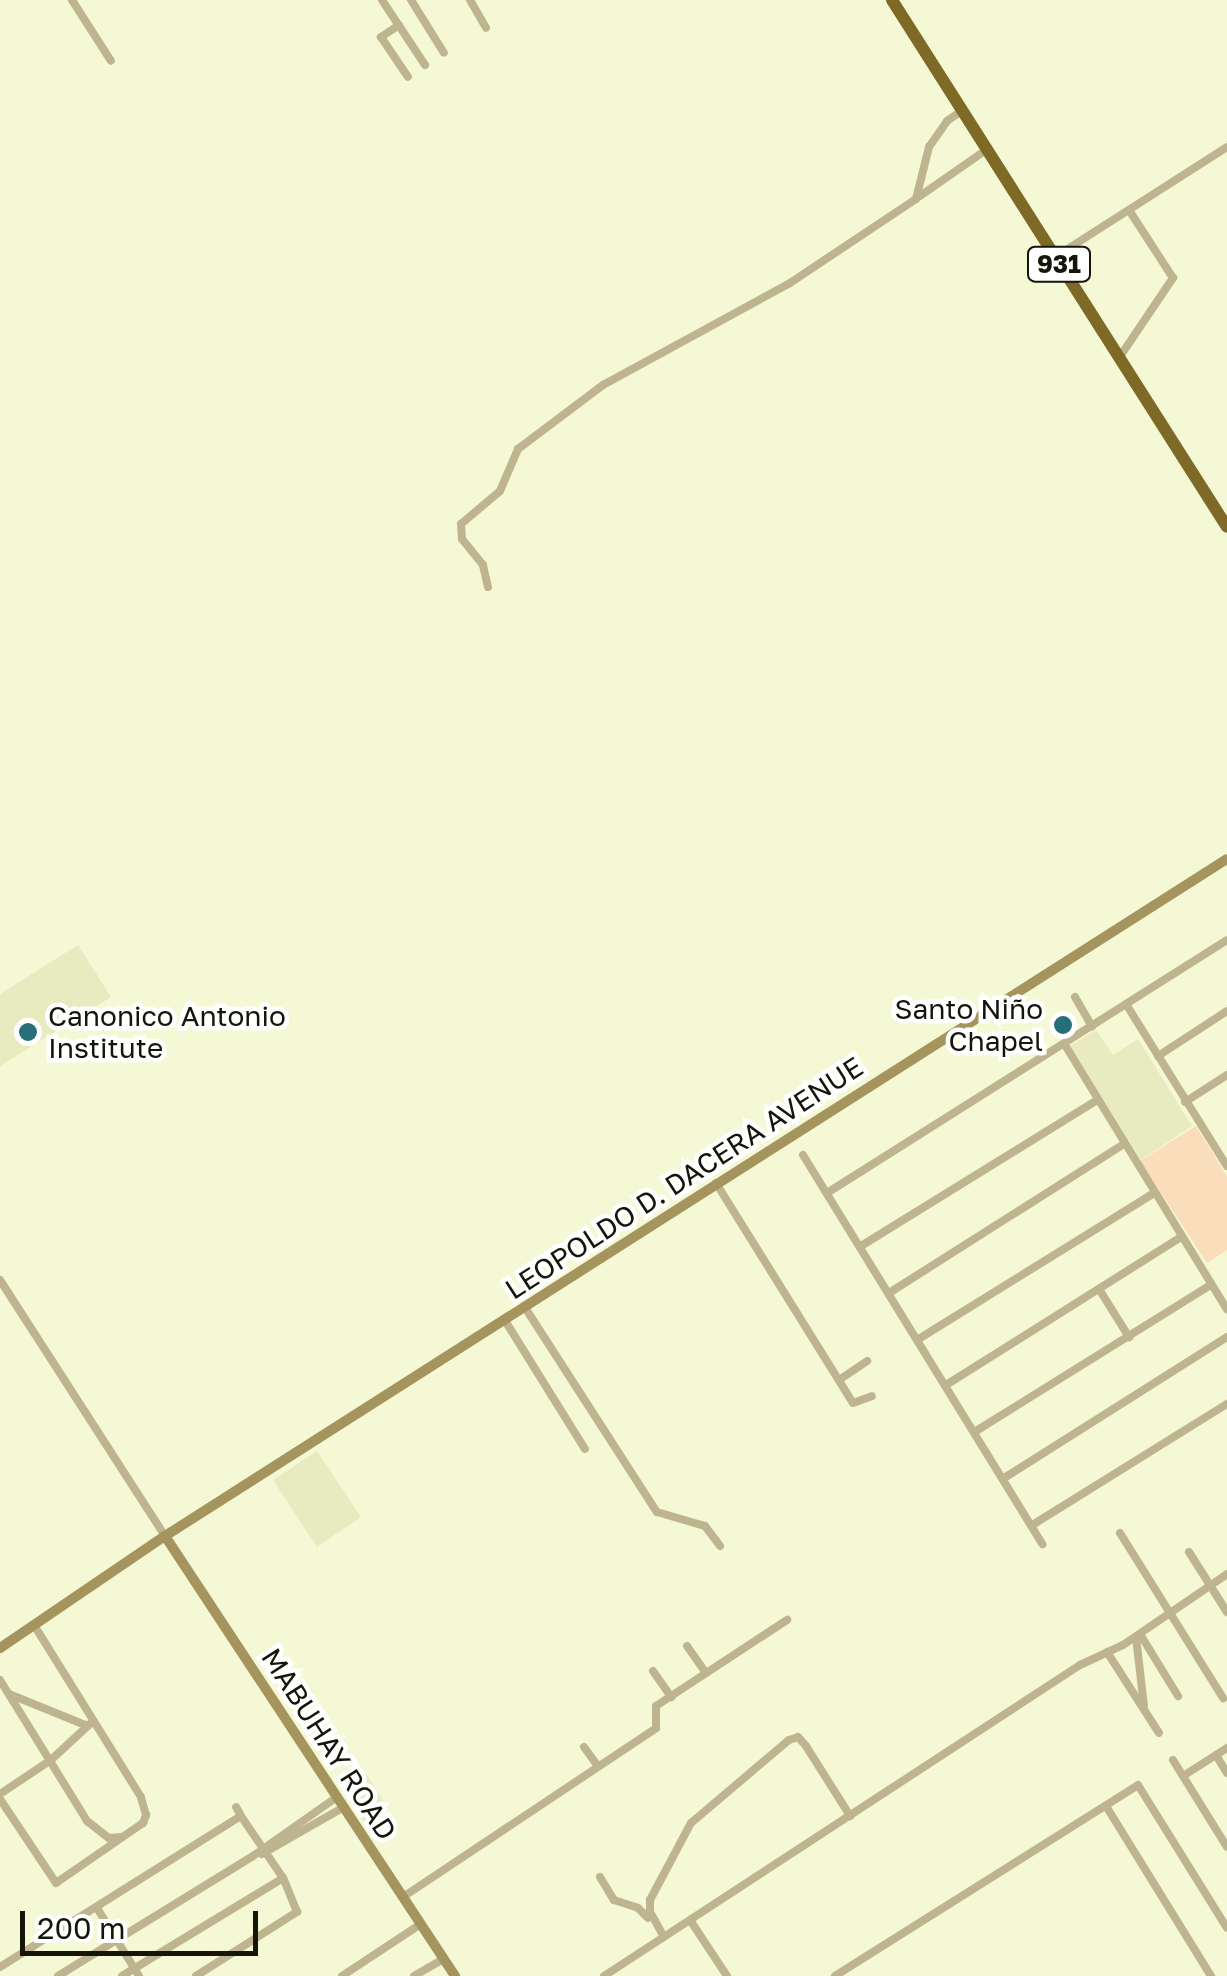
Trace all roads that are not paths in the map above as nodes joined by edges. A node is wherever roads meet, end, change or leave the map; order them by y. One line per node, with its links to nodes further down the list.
1 (72, 0): 9 (street)
2 (382, 0): 6 (street)
3 (411, 0): 8 (street)
4 (470, 0): 7 (street)
5 (892, 0): 12 (highway, 931)
6 (398, 25): 10 (street); 11 (street)
7 (486, 28)
8 (444, 54)
9 (111, 61)
10 (425, 66)
11 (408, 77)
12 (962, 111): 14 (highway, 931); 15 (street)
13 (1227, 146): 16 (street)
14 (987, 149): 15 (street); 17 (highway, 931)
15 (916, 199): 20 (street)
16 (1130, 210): 17 (street); 18 (street)
17 (1056, 257): 18 (highway, 931)
18 (1119, 358): 19 (highway, 931)
19 (1227, 528)
20 (488, 587)
21 (1227, 859): 37 (main road, LEOPOLDO D. DACERA AVENUE)
22 (1227, 940): 24 (street)
23 (1075, 997): 26 (street)
24 (1126, 1004): 26 (street); 28 (street)
25 (1227, 1011): 28 (street)
26 (1092, 1026): 27 (street)
27 (1064, 1045): 30 (street); 38 (street)
28 (1158, 1056): 31 (street)
29 (1227, 1075): 31 (street)
30 (1097, 1100): 33 (street); 41 (street)
31 (1185, 1102): 34 (street)
32 (1227, 1142): 34 (street)
33 (1124, 1144): 39 (street); 45 (street)
34 (1216, 1149): 36 (street)
35 (804, 1154): 38 (street)
36 (1227, 1166)
37 (716, 1184): 46 (main road, LEOPOLDO D. DACERA AVENUE); 53 (street)
38 (827, 1193): 41 (street)
39 (1154, 1193): 40 (street); 51 (street)
40 (1181, 1237): 43 (street); 44 (street)
41 (861, 1246): 45 (street)
42 (0, 1280): 62 (street)
43 (1211, 1286): 47 (street); 49 (street)
44 (1098, 1289): 49 (street); 54 (street)
45 (888, 1293): 51 (street)
46 (524, 1306): 48 (main road, LEOPOLDO D. DACERA AVENUE); 64 (street)
47 (1227, 1309)
48 (504, 1319): 58 (street); 62 (main road, LEOPOLDO D. DACERA AVENUE)
49 (1129, 1336): 57 (street)
50 (1227, 1337): 59 (street)
51 (918, 1340): 54 (street)
52 (867, 1361): 53 (street)
53 (839, 1380): 55 (street)
54 (946, 1385): 57 (street)
55 (872, 1396)
56 (1227, 1404): 60 (street)
57 (976, 1431): 59 (street)
58 (585, 1449)
59 (1004, 1478): 60 (street)
60 (1034, 1524): 63 (street)
61 (1120, 1534): 69 (street)
62 (165, 1536): 71 (main road, LEOPOLDO D. DACERA AVENUE); 95 (main road, MABUHAY ROAD)
63 (1042, 1544)
64 (720, 1546)
65 (1189, 1552): 67 (street)
66 (1227, 1574): 67 (street)
67 (1211, 1587): 68 (street); 69 (street)
68 (1227, 1612)
69 (1171, 1613): 72 (street); 82 (street)
70 (786, 1620): 77 (street)
71 (35, 1627): 74 (main road, LEOPOLDO D. DACERA AVENUE); 84 (street)
72 (1138, 1636): 75 (street); 81 (street); 83 (street)
73 (687, 1646): 77 (street)
74 (0, 1648)
75 (1107, 1652): 83 (street); 99 (street)
76 (653, 1672): 80 (street)
77 (706, 1674): 80 (street)
78 (0, 1680): 79 (street)
79 (9, 1694): 84 (street); 89 (street)
80 (671, 1696): 91 (street)
81 (1178, 1696)
82 (1223, 1698)
83 (1145, 1710): 85 (street)
84 (90, 1723): 89 (street); 100 (street)
85 (1159, 1733)
86 (584, 1747): 91 (street)
87 (1227, 1748): 88 (street)
88 (1216, 1755): 92 (street); 93 (street)
89 (50, 1760): 94 (street); 100 (street)
90 (1173, 1760): 93 (street)
91 (598, 1766): 105 (street)
92 (1227, 1773)
93 (1183, 1776): 101 (street)
94 (0, 1796): 100 (street)
95 (340, 1802): 102 (street); 105 (main road, MABUHAY ROAD)
96 (1106, 1806): 109 (street); 123 (street); 124 (street)
97 (236, 1807): 98 (street)
98 (241, 1816): 102 (street); 106 (street)
99 (850, 1816): 107 (street); 110 (street)
100 (126, 1835)
101 (1227, 1847)
102 (264, 1849): 104 (street); 111 (street)
103 (600, 1877): 110 (street)
104 (283, 1878): 114 (street); 118 (street)
105 (402, 1896): 108 (main road, MABUHAY ROAD)
106 (97, 1908): 111 (street); 113 (street)
107 (690, 1920): 110 (street); 122 (street)
108 (421, 1924): 112 (main road, MABUHAY ROAD); 119 (street)
109 (1227, 1928)
110 (663, 1938): 121 (street)
111 (116, 1942): 114 (street); 116 (street)
112 (444, 1959): 115 (street); 120 (main road, MABUHAY ROAD)
113 (0, 1967)
114 (136, 1972): 117 (street)
115 (421, 1974)
116 (58, 1976)
117 (122, 1976)
118 (196, 1976)
119 (342, 1976)
120 (455, 1976)
121 (604, 1976)
122 (727, 1976)
123 (834, 1976)
124 (1211, 1976)

